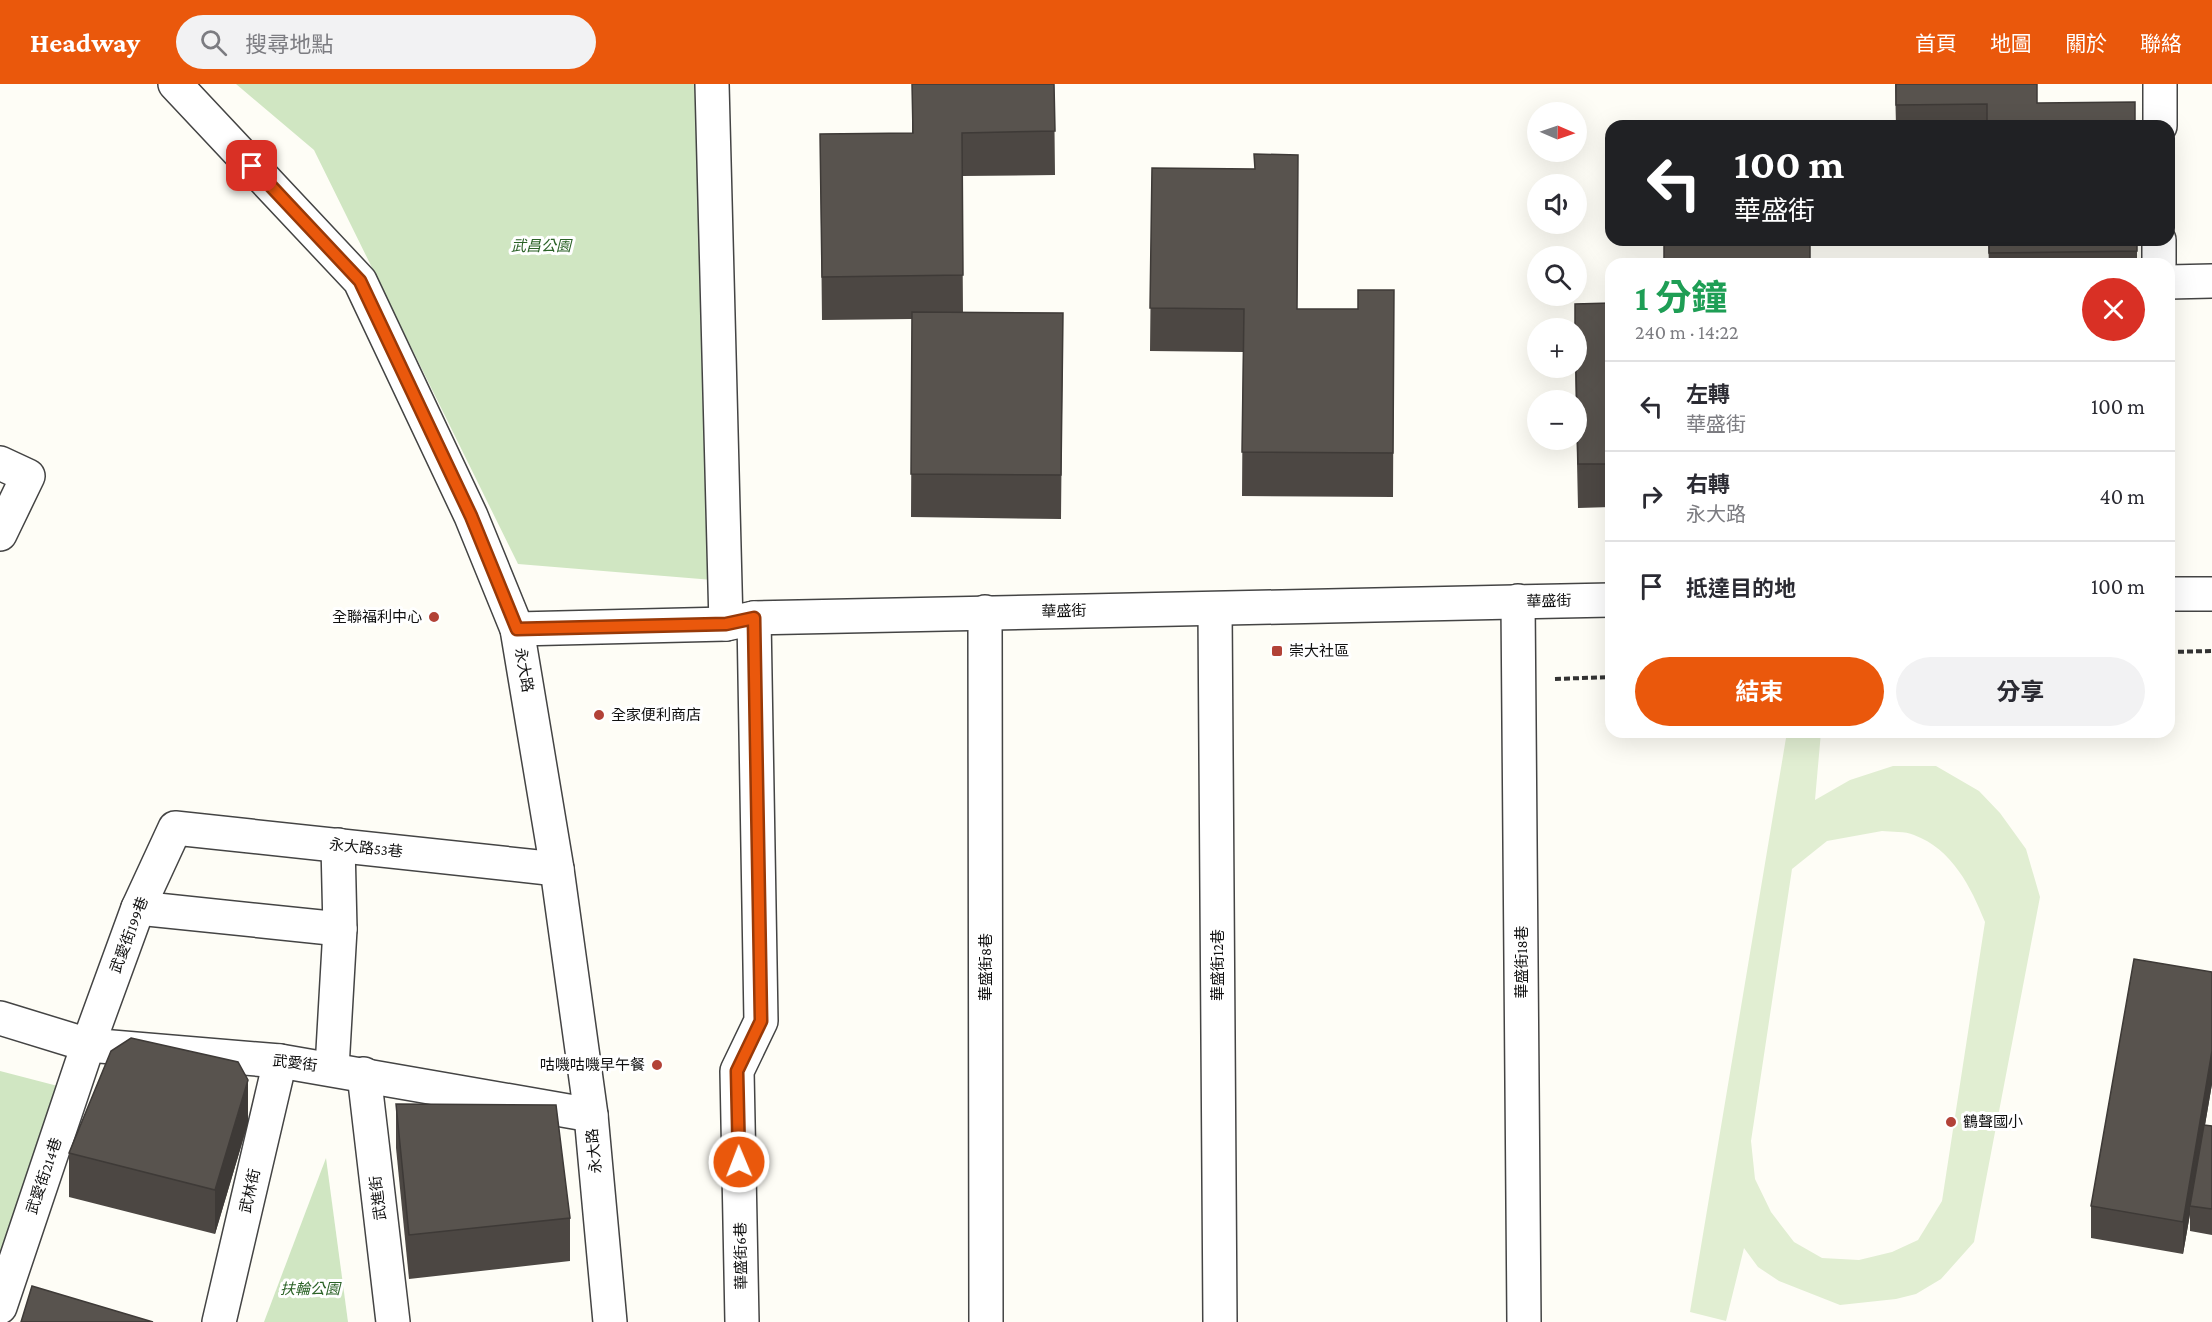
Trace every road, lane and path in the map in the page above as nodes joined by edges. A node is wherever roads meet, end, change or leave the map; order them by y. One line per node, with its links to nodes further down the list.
1 (175, 84): 16 (street, 永大路)
2 (712, 84): 15 (street, 華盛街6巷)
3 (2160, 84): 4 (street)
4 (2160, 120)
5 (2212, 281): 6 (street)
6 (2175, 282)
7 (0, 463): 8 (street)
8 (0, 534)
9 (2175, 594): 10 (street)
10 (2212, 594)
11 (1605, 600): 12 (street, 華盛街)
12 (1518, 602): 13 (street, 華盛街); 20 (street, 華盛街18巷)
13 (1215, 609): 14 (street, 華盛街); 38 (street, 華盛街12巷)
14 (985, 612): 15 (street, 華盛街); 37 (street, 華盛街8巷)
15 (740, 621): 16 (street, 華盛街); 36 (street, 華盛街6巷)
16 (517, 629): 23 (street, 永大路)
17 (2212, 651): 18 (path)
18 (2175, 652)
19 (1605, 677): 20 (path)
20 (1519, 681): 39 (street, 華盛街18巷)
21 (175, 828): 22 (street, 永大路53巷); 24 (street, 武愛街199巷)
22 (338, 845): 23 (street, 永大路53巷); 25 (street)
23 (557, 869): 31 (street, 永大路)
24 (138, 908): 25 (street); 27 (street, 武愛街199巷)
25 (340, 929): 29 (street)
26 (0, 1018): 27 (street, 武愛街)
27 (88, 1045): 28 (street, 武愛街); 32 (street, 武愛街214巷)
28 (280, 1061): 29 (street, 武愛街); 33 (street, 武林街)
29 (332, 1068): 30 (street, 武愛街)
30 (364, 1074): 31 (street, 武愛街); 34 (street, 武進街)
31 (591, 1115): 35 (street, 永大路)
32 (0, 1307)
33 (219, 1322)
34 (393, 1322)
35 (610, 1322)
36 (742, 1322)
37 (986, 1322)
38 (1220, 1322)
39 (1524, 1322)

